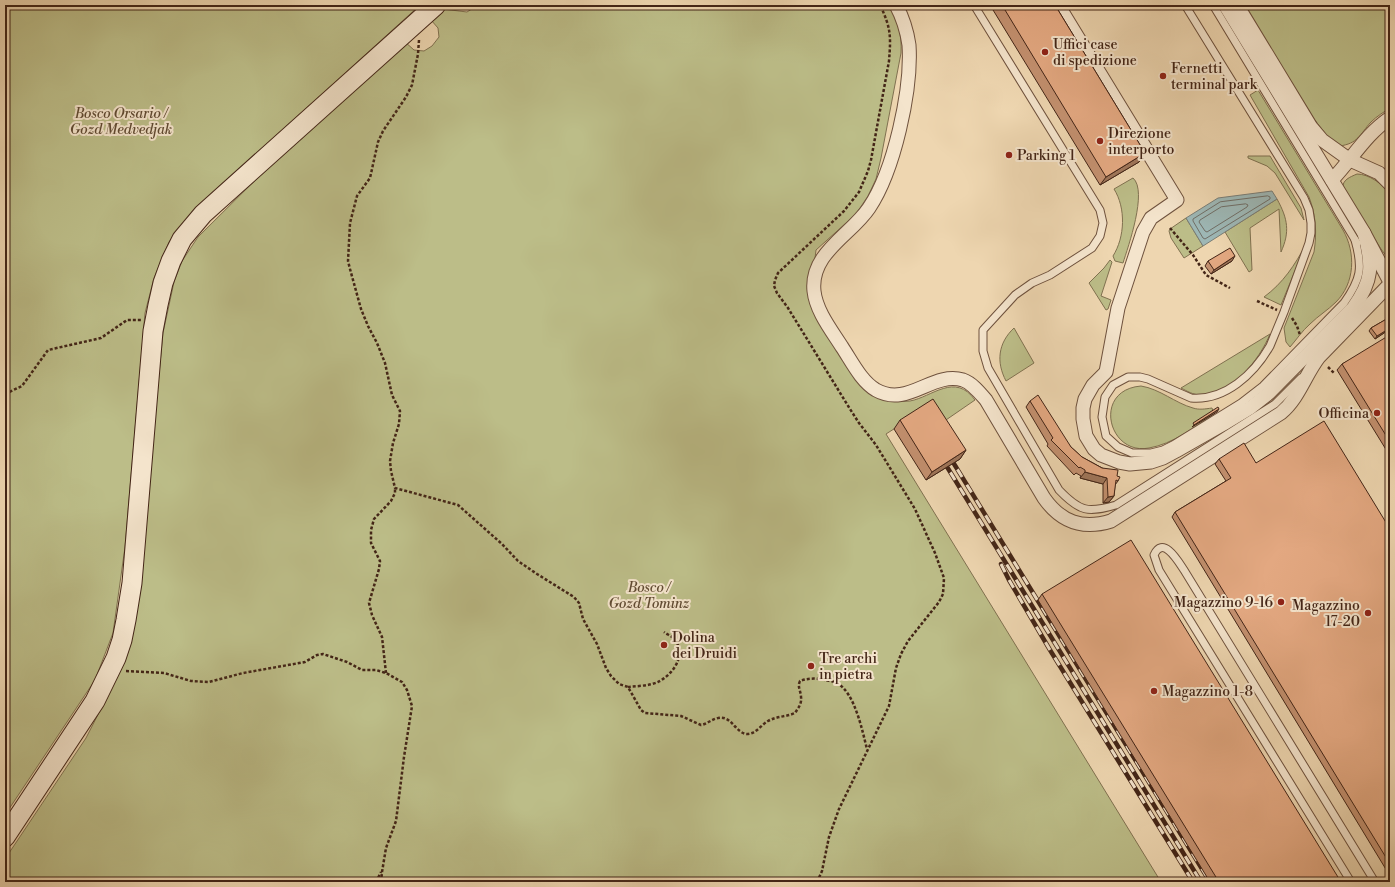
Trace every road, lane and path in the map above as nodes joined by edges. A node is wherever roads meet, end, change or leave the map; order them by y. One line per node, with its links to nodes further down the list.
1 (436, 5): 12 (street)
2 (461, 5): 3 (lane)
3 (468, 5)
4 (880, 5): 36 (path)
5 (896, 5): 28 (street)
6 (974, 5): 28 (lane)
7 (1058, 5): 19 (street)
8 (1185, 5): 18 (lane)
9 (1212, 5): 18 (lane)
10 (1225, 5): 15 (street)
11 (1237, 5): 14 (street)
12 (416, 23): 25 (street); 31 (path)
13 (1390, 118): 14 (street)
14 (1350, 160): 15 (street); 16 (street)
15 (1332, 180): 18 (street)
16 (1390, 184)
17 (1170, 228): 21 (path)
18 (1359, 237): 19 (street); 20 (street)
19 (1371, 265): 20 (lane)
20 (1389, 286): 28 (street)
21 (1230, 288)
22 (1257, 301): 23 (path)
23 (1279, 311)
24 (1289, 314): 26 (path)
25 (155, 320): 30 (path); 33 (street)
26 (1300, 335)
27 (1324, 363): 29 (path)
28 (1311, 368)
29 (1334, 373)
30 (5, 394)
31 (395, 488): 34 (path); 35 (path)
32 (664, 632): 35 (path)
33 (111, 669): 34 (path); 37 (street)
34 (386, 673): 38 (path)
35 (628, 687): 36 (path)
36 (867, 749): 41 (path)
37 (5, 837)
38 (382, 872): 39 (path); 40 (path)
39 (376, 882)
40 (382, 882)
41 (817, 882)
42 (1351, 882): 43 (lane)
43 (1375, 882)

